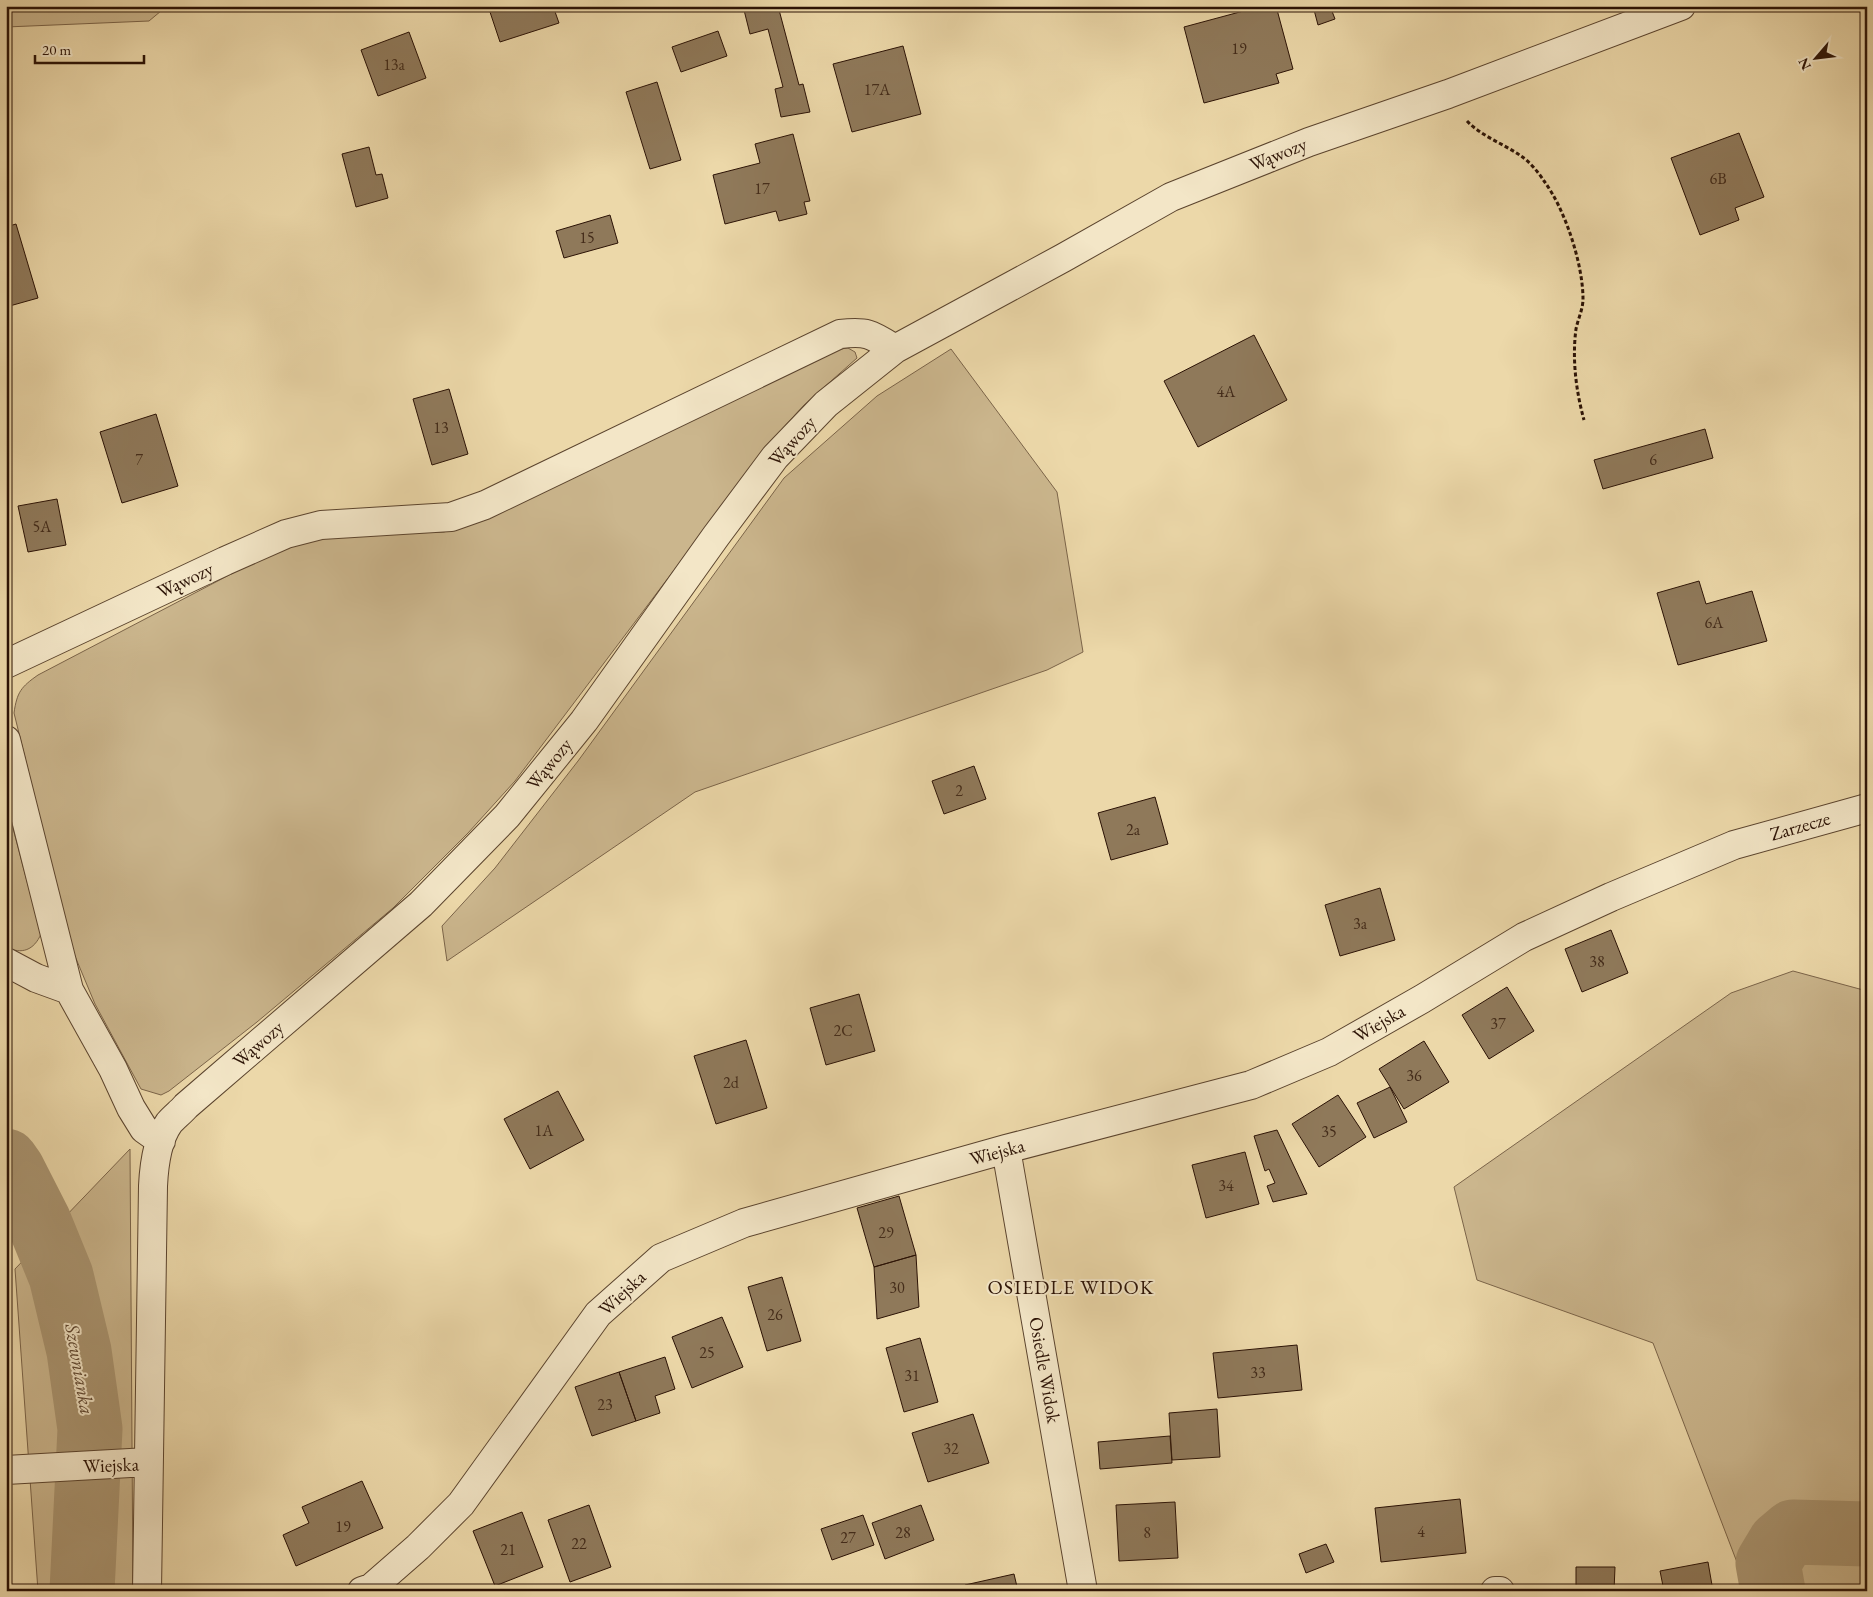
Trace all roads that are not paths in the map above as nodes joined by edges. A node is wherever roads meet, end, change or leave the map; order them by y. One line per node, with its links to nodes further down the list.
1 (1682, 6): 2 (street, Wąwozy)
2 (895, 348): 3 (street, Wąwozy); 9 (street, Wąwozy)
3 (6, 664)
4 (6, 740): 8 (street)
5 (1867, 808): 6 (street, Zarzecze)
6 (1734, 845): 10 (street, Wiejska)
7 (6, 962): 8 (street)
8 (69, 990): 9 (street)
9 (160, 1141): 11 (street, Wąwozy)
10 (1006, 1150): 14 (street, Wiejska); 15 (street, Osiedle Widok)
11 (148, 1462): 12 (street, Wiejska); 13 (street, Wiejska)
12 (19, 1469)
13 (147, 1591)
14 (362, 1591)
15 (1084, 1591)
16 (1495, 1591): 17 (street)
17 (1500, 1591)

